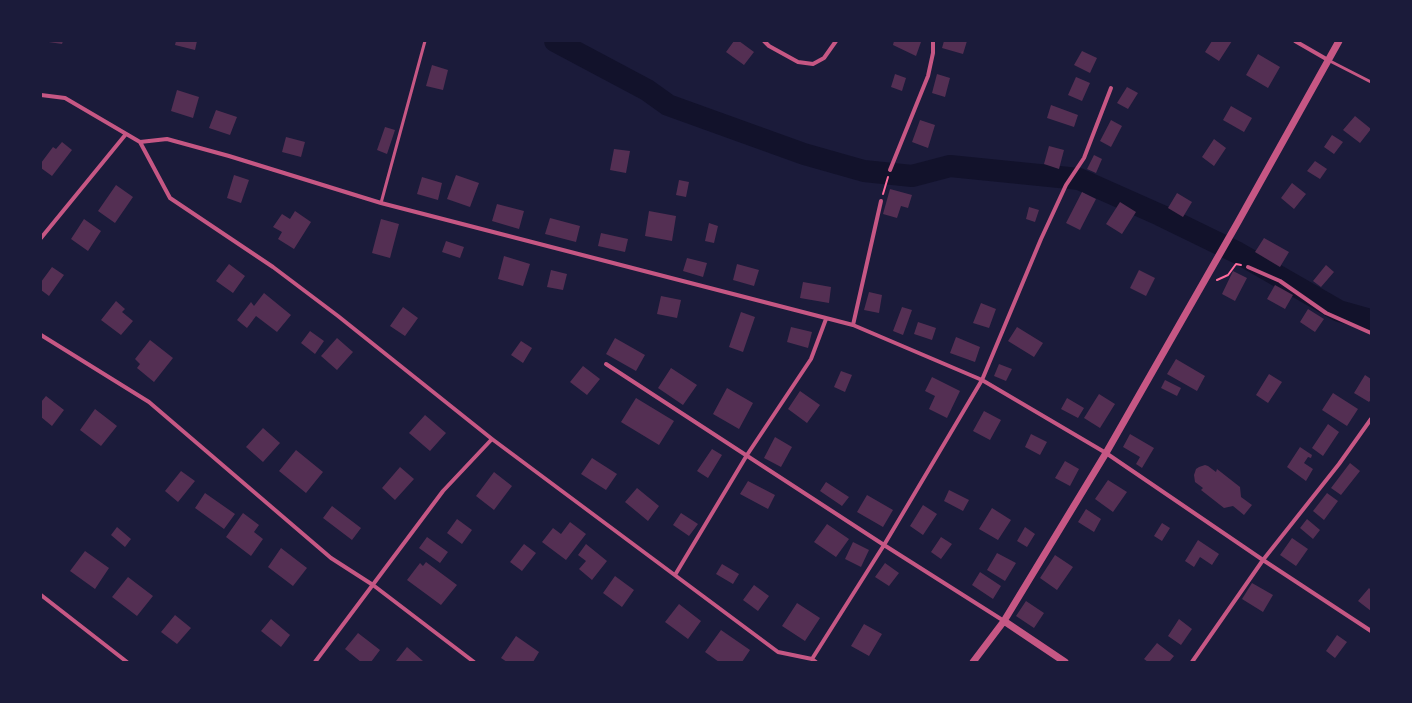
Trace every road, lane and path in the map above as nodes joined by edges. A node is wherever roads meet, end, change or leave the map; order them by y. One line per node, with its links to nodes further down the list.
1 (425, 41): 15 (lane)
2 (764, 41): 3 (street)
3 (836, 41)
4 (933, 41): 13 (street)
5 (1294, 41): 7 (street)
6 (1339, 41): 7 (street)
7 (1328, 60): 8 (lane); 27 (street)
8 (1371, 82)
9 (1110, 88): 24 (street)
10 (41, 95): 11 (street)
11 (126, 134): 12 (street); 16 (street)
12 (140, 142): 15 (street); 26 (street)
13 (890, 170): 14 (path)
14 (881, 201): 20 (street)
15 (381, 203): 19 (street)
16 (41, 238)
17 (1248, 268): 18 (path); 21 (street)
18 (1215, 281)
19 (826, 319): 20 (street); 28 (street)
20 (853, 325): 24 (street)
21 (1371, 333)
22 (41, 335): 32 (street)
23 (606, 364): 28 (street)
24 (982, 380): 27 (street); 29 (street)
25 (1371, 419): 30 (street)
26 (492, 439): 31 (street); 32 (street)
27 (1106, 453): 30 (street); 34 (street)
28 (747, 455): 29 (street); 31 (street)
29 (884, 545): 34 (street); 36 (street)
30 (1264, 560): 35 (street); 43 (street)
31 (675, 575): 36 (street)
32 (373, 585): 38 (street); 39 (street)
33 (41, 596): 37 (street)
34 (1004, 621): 41 (street); 42 (street)
35 (1371, 631)
36 (812, 659): 40 (street)
37 (127, 662)
38 (315, 662)
39 (474, 662)
40 (816, 662)
41 (973, 662)
42 (1065, 662)
43 (1192, 662)

